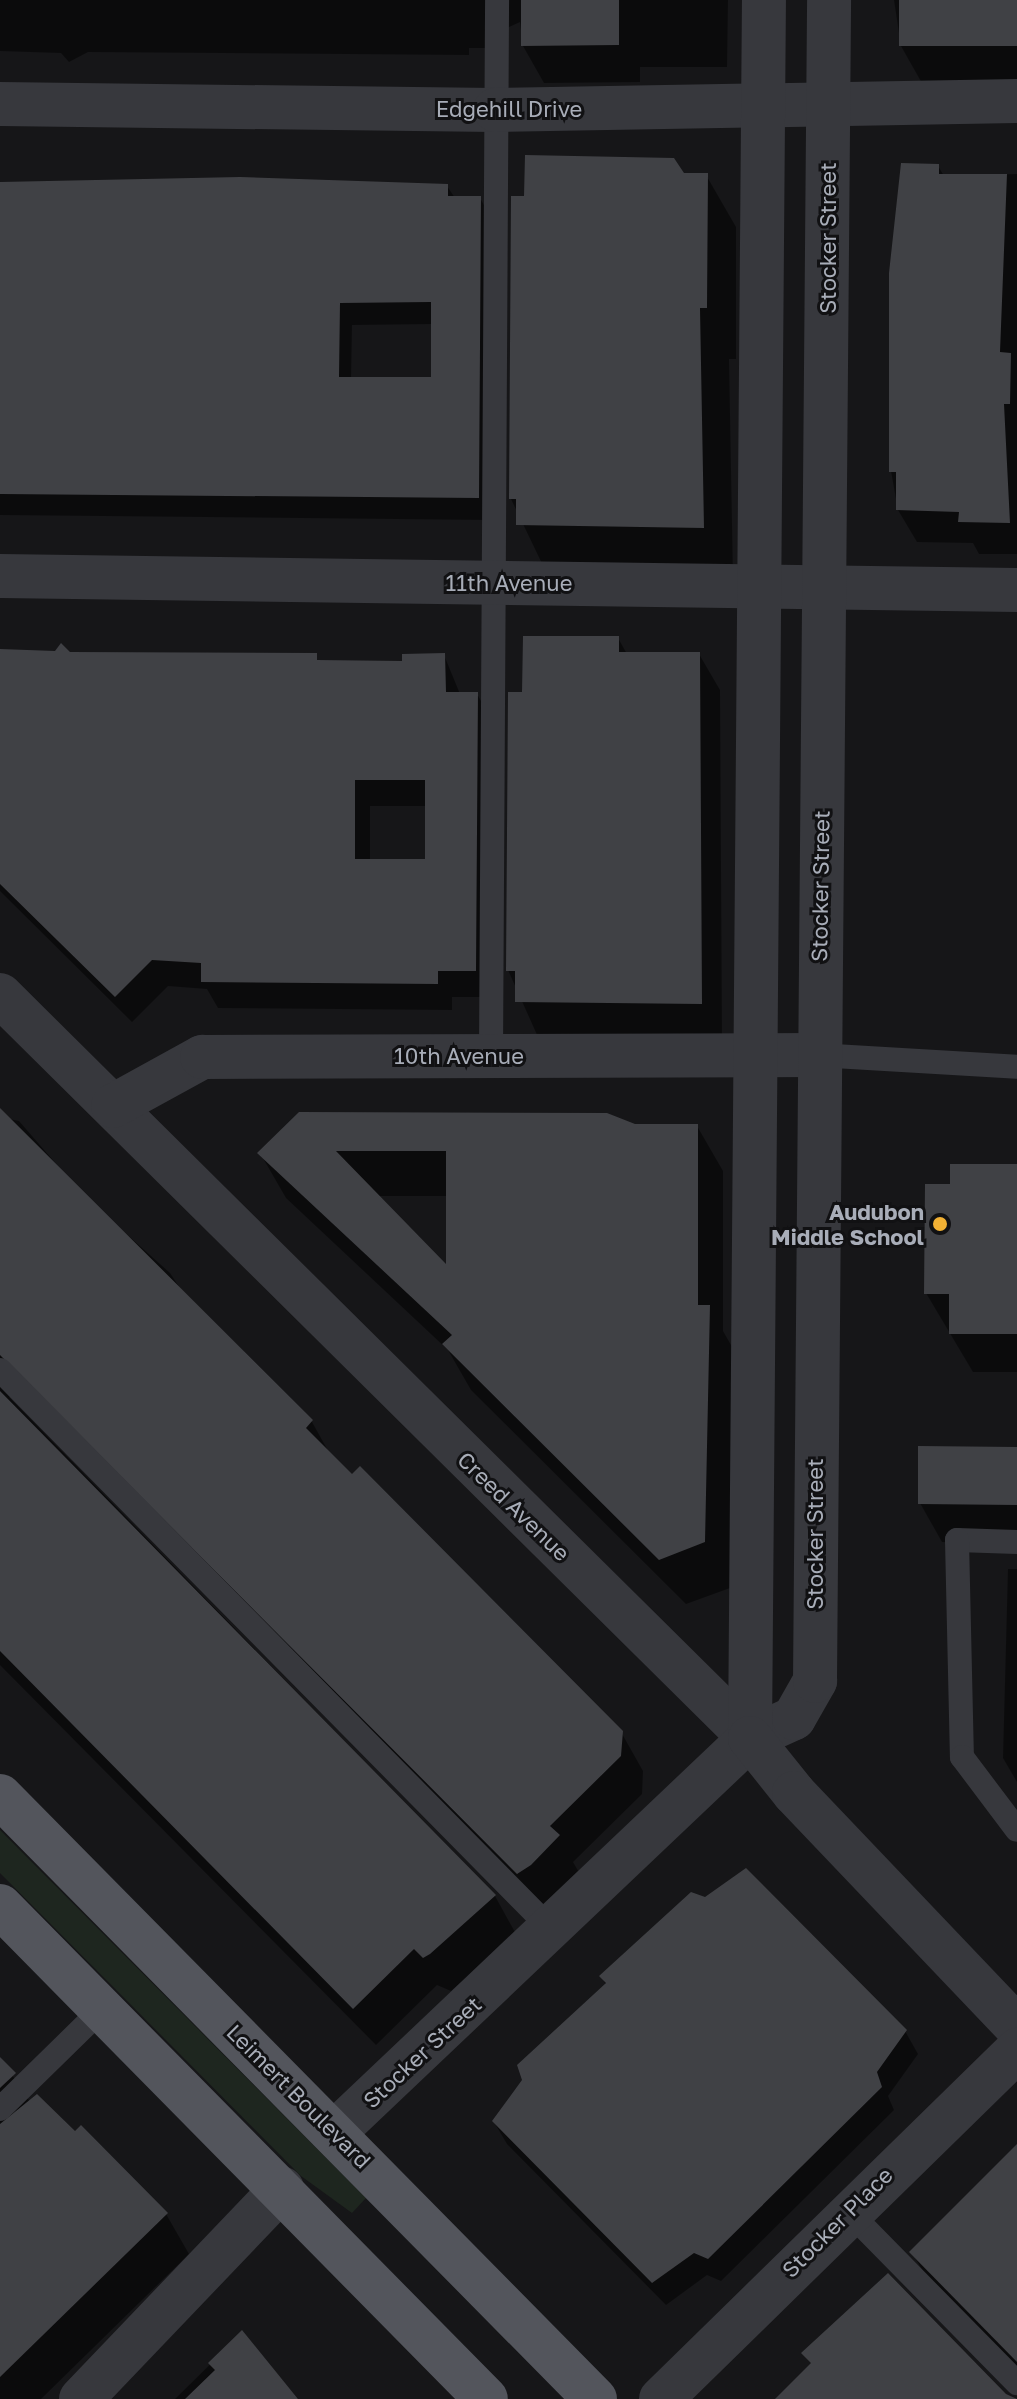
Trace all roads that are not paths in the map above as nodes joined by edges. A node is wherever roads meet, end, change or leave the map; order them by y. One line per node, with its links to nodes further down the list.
1 (497, 0): 8 (lane)
2 (764, 0): 7 (street)
3 (829, 0): 4 (street, Stocker Street)
4 (829, 100): 5 (street, Edgehill Drive); 7 (street, Edgehill Drive); 12 (street, Stocker Street)
5 (1017, 101)
6 (0, 104): 8 (street, Edgehill Drive)
7 (763, 108): 8 (street, Edgehill Drive); 11 (street)
8 (495, 110): 10 (lane)
9 (0, 576): 10 (street, 11th Avenue)
10 (491, 583): 11 (street, 11th Avenue); 15 (lane)
11 (756, 583): 12 (street, 11th Avenue); 16 (street)
12 (826, 586): 13 (street, 11th Avenue); 17 (street, Stocker Street)
13 (1017, 590)
14 (0, 995): 19 (street, Creed Avenue)
15 (491, 1055): 16 (street, 10th Avenue); 19 (street, 10th Avenue)
16 (760, 1055): 17 (street, 10th Avenue); 22 (street)
17 (817, 1055): 18 (lane); 22 (street, Stocker Street)
18 (1017, 1067)
19 (113, 1106): 22 (street, Creed Avenue)
20 (0, 1370): 26 (lane)
21 (1017, 1542): 24 (lane)
22 (750, 1738): 26 (street, Stocker Street); 28 (street, Creed Avenue)
23 (0, 1796): 31 (main road, Leimert Boulevard)
24 (1017, 1830)
25 (0, 1906): 27 (main road)
26 (553, 1931): 31 (street, Stocker Street)
27 (102, 2009): 30 (lane); 32 (main road)
28 (1017, 2027)
29 (1017, 2050): 33 (street, Stocker Place)
30 (0, 2109)
31 (335, 2132): 37 (main road, Leimert Boulevard)
32 (282, 2189): 35 (street); 36 (main road)
33 (847, 2210): 34 (lane); 38 (street, Stocker Place)
34 (1017, 2383)
35 (81, 2399)
36 (486, 2399)
37 (595, 2399)
38 (661, 2399)

